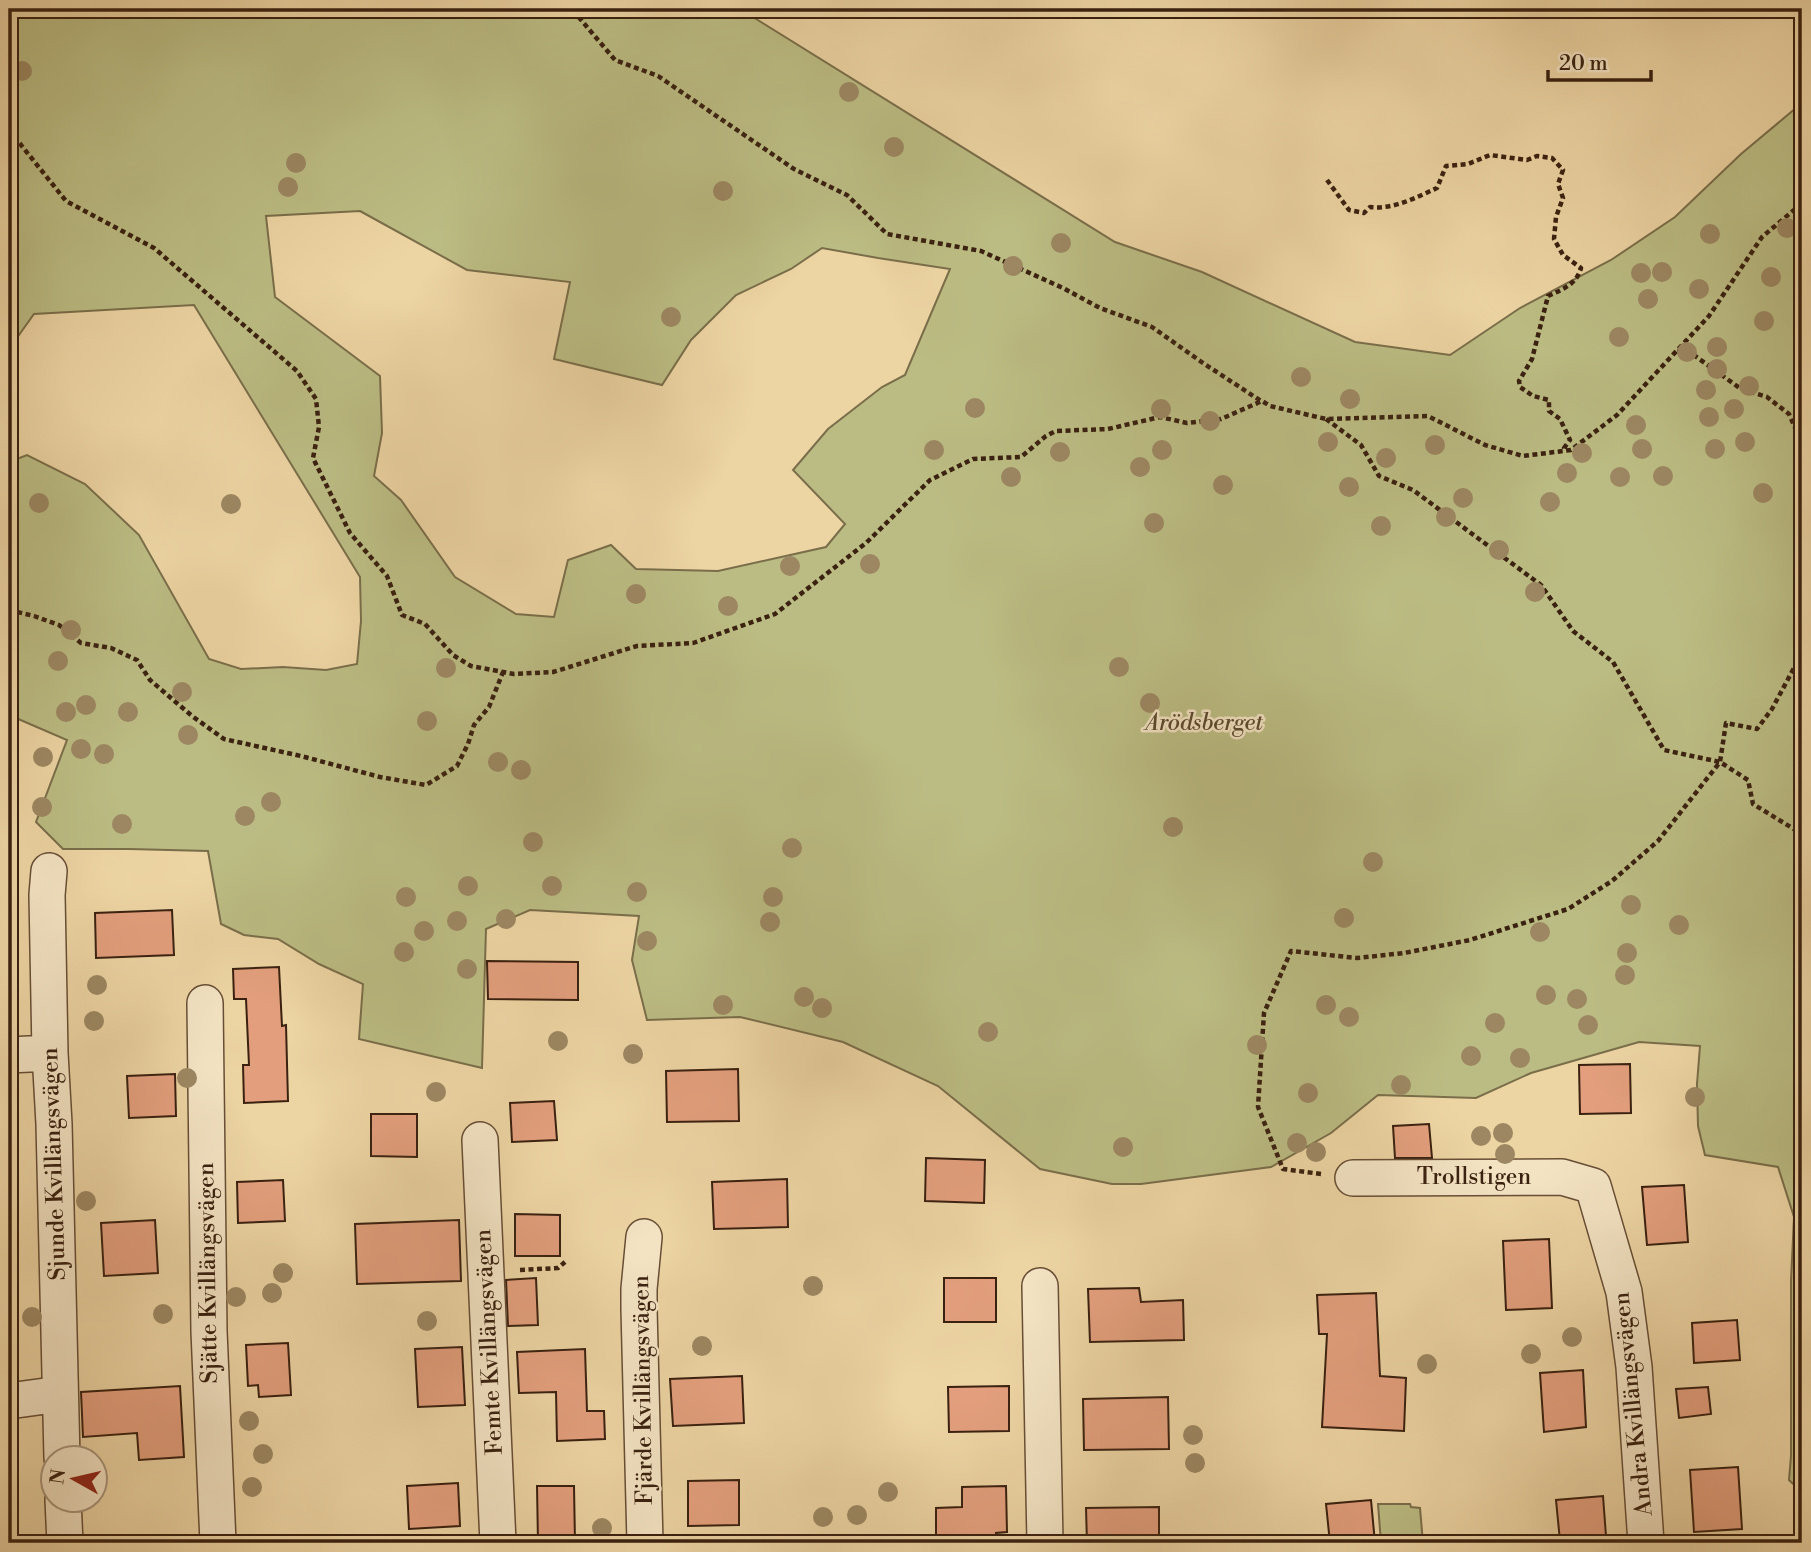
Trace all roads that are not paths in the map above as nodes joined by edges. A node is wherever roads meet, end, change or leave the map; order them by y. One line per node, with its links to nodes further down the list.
1 (49, 871): 3 (street, Sjunde Kvillängsvägen)
2 (205, 1003): 15 (street, Sjätte Kvillängsvägen)
3 (50, 1053): 4 (street); 10 (street, Sjunde Kvillängsvägen)
4 (9, 1055)
5 (480, 1140): 16 (street, Femte Kvillängsvägen)
6 (1353, 1178): 7 (street, Trollstigen)
7 (1593, 1186): 19 (street, Andra Kvillängsvägen)
8 (644, 1237): 17 (street, Fjärde Kvillängsvägen)
9 (1040, 1286): 18 (street)
10 (60, 1394): 11 (street); 12 (street, Sjunde Kvillängsvägen)
11 (9, 1401)
12 (62, 1444)
13 (64, 1514): 14 (street)
14 (65, 1543)
15 (218, 1543)
16 (498, 1543)
17 (645, 1543)
18 (1045, 1543)
19 (1646, 1543)

